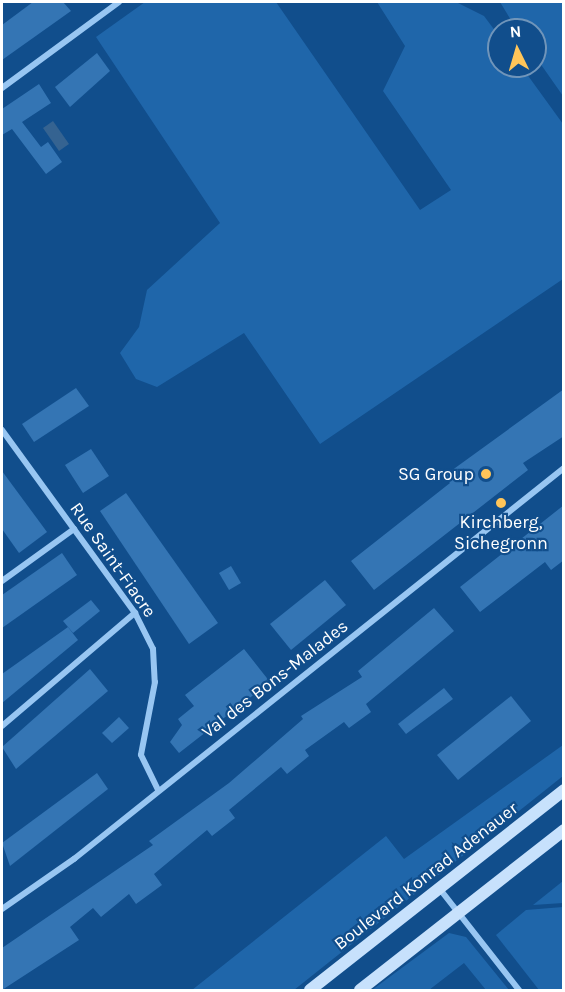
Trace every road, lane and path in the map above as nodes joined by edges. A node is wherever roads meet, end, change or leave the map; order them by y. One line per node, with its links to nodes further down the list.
1 (119, 2): 2 (street)
2 (2, 88)
3 (2, 430): 5 (street, Rue Saint-Fiacre)
4 (564, 468): 9 (street, Val des Bons-Malades)
5 (74, 529): 6 (street); 7 (street, Rue Saint-Fiacre)
6 (2, 580)
7 (135, 613): 8 (street); 9 (street, Rue Saint-Fiacre)
8 (2, 726)
9 (158, 790): 13 (street, Val des Bons-Malades)
10 (564, 790): 12 (main road, Boulevard Konrad Adenauer)
11 (564, 830): 14 (main road)
12 (439, 888): 14 (street); 15 (main road, Boulevard Konrad Adenauer)
13 (2, 909)
14 (459, 913): 16 (main road); 17 (street)
15 (310, 990)
16 (360, 990)
17 (519, 990)

